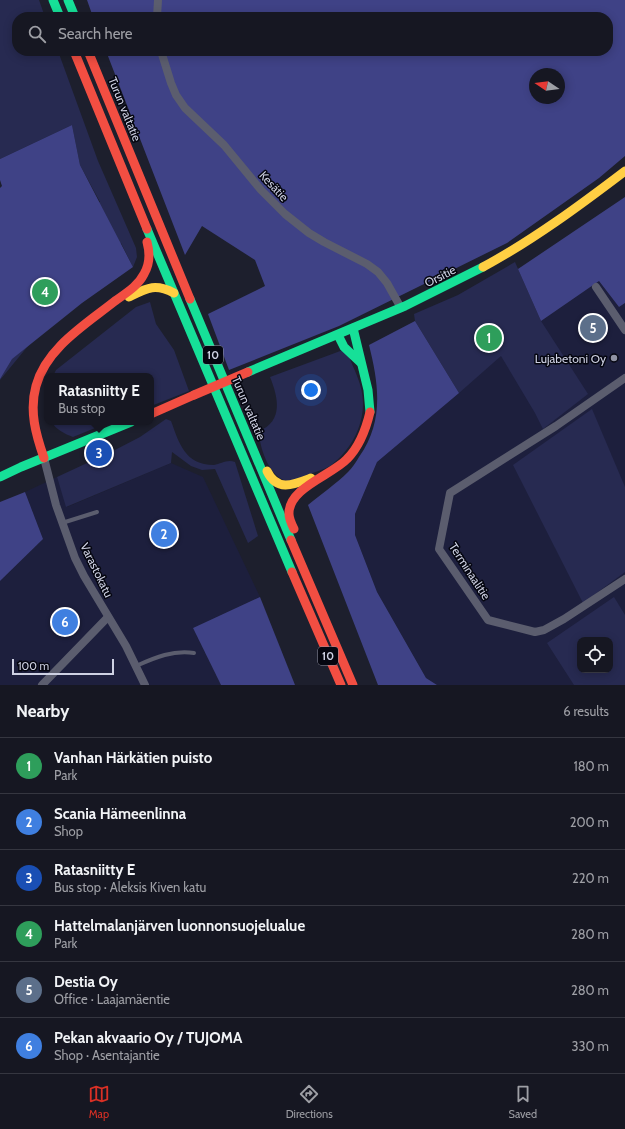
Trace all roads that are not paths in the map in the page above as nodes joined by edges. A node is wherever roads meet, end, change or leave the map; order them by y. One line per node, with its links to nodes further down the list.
1 (53, 0): 4 (main road)
2 (68, 0): 5 (main road)
3 (158, 0): 6 (street)
4 (58, 12)
5 (73, 12)
6 (157, 12)
7 (76, 56): 11 (main road, Turun valtatie / 10)
8 (90, 56): 21 (main road, Turun valtatie / 10)
9 (163, 56): 15 (street, Kesätie)
10 (625, 171): 15 (main road, Orsitie)
11 (139, 210): 13 (main road, Turun valtatie / 10); 14 (main road)
12 (596, 287): 17 (street)
13 (174, 293): 14 (main road); 36 (main road, Turun valtatie / 10)
14 (107, 308): 24 (main road)
15 (401, 308): 16 (main road, Orsitie)
16 (353, 328): 18 (main road, Orsitie); 19 (main road)
17 (625, 330)
18 (338, 335): 19 (main road); 22 (main road, Orsitie, bridge)
19 (360, 362): 25 (main road)
20 (625, 378): 29 (street, Terminaalitie)
21 (236, 410): 25 (main road); 32 (main road, Turun valtatie / 10)
22 (154, 413)
23 (124, 425): 24 (main road)
24 (44, 458): 26 (main road); 28 (street, Varastokatu)
25 (335, 470): 32 (main road)
26 (0, 477)
27 (97, 512): 28 (lane)
28 (62, 523): 30 (street, Varastokatu)
29 (625, 579)
30 (108, 617): 33 (street, Varastokatu); 34 (street)
31 (194, 653): 33 (lane)
32 (342, 657): 37 (main road, Turun valtatie / 10)
33 (136, 666): 35 (street, Varastokatu)
34 (42, 685)
35 (145, 685)
36 (341, 685)
37 (354, 685)

